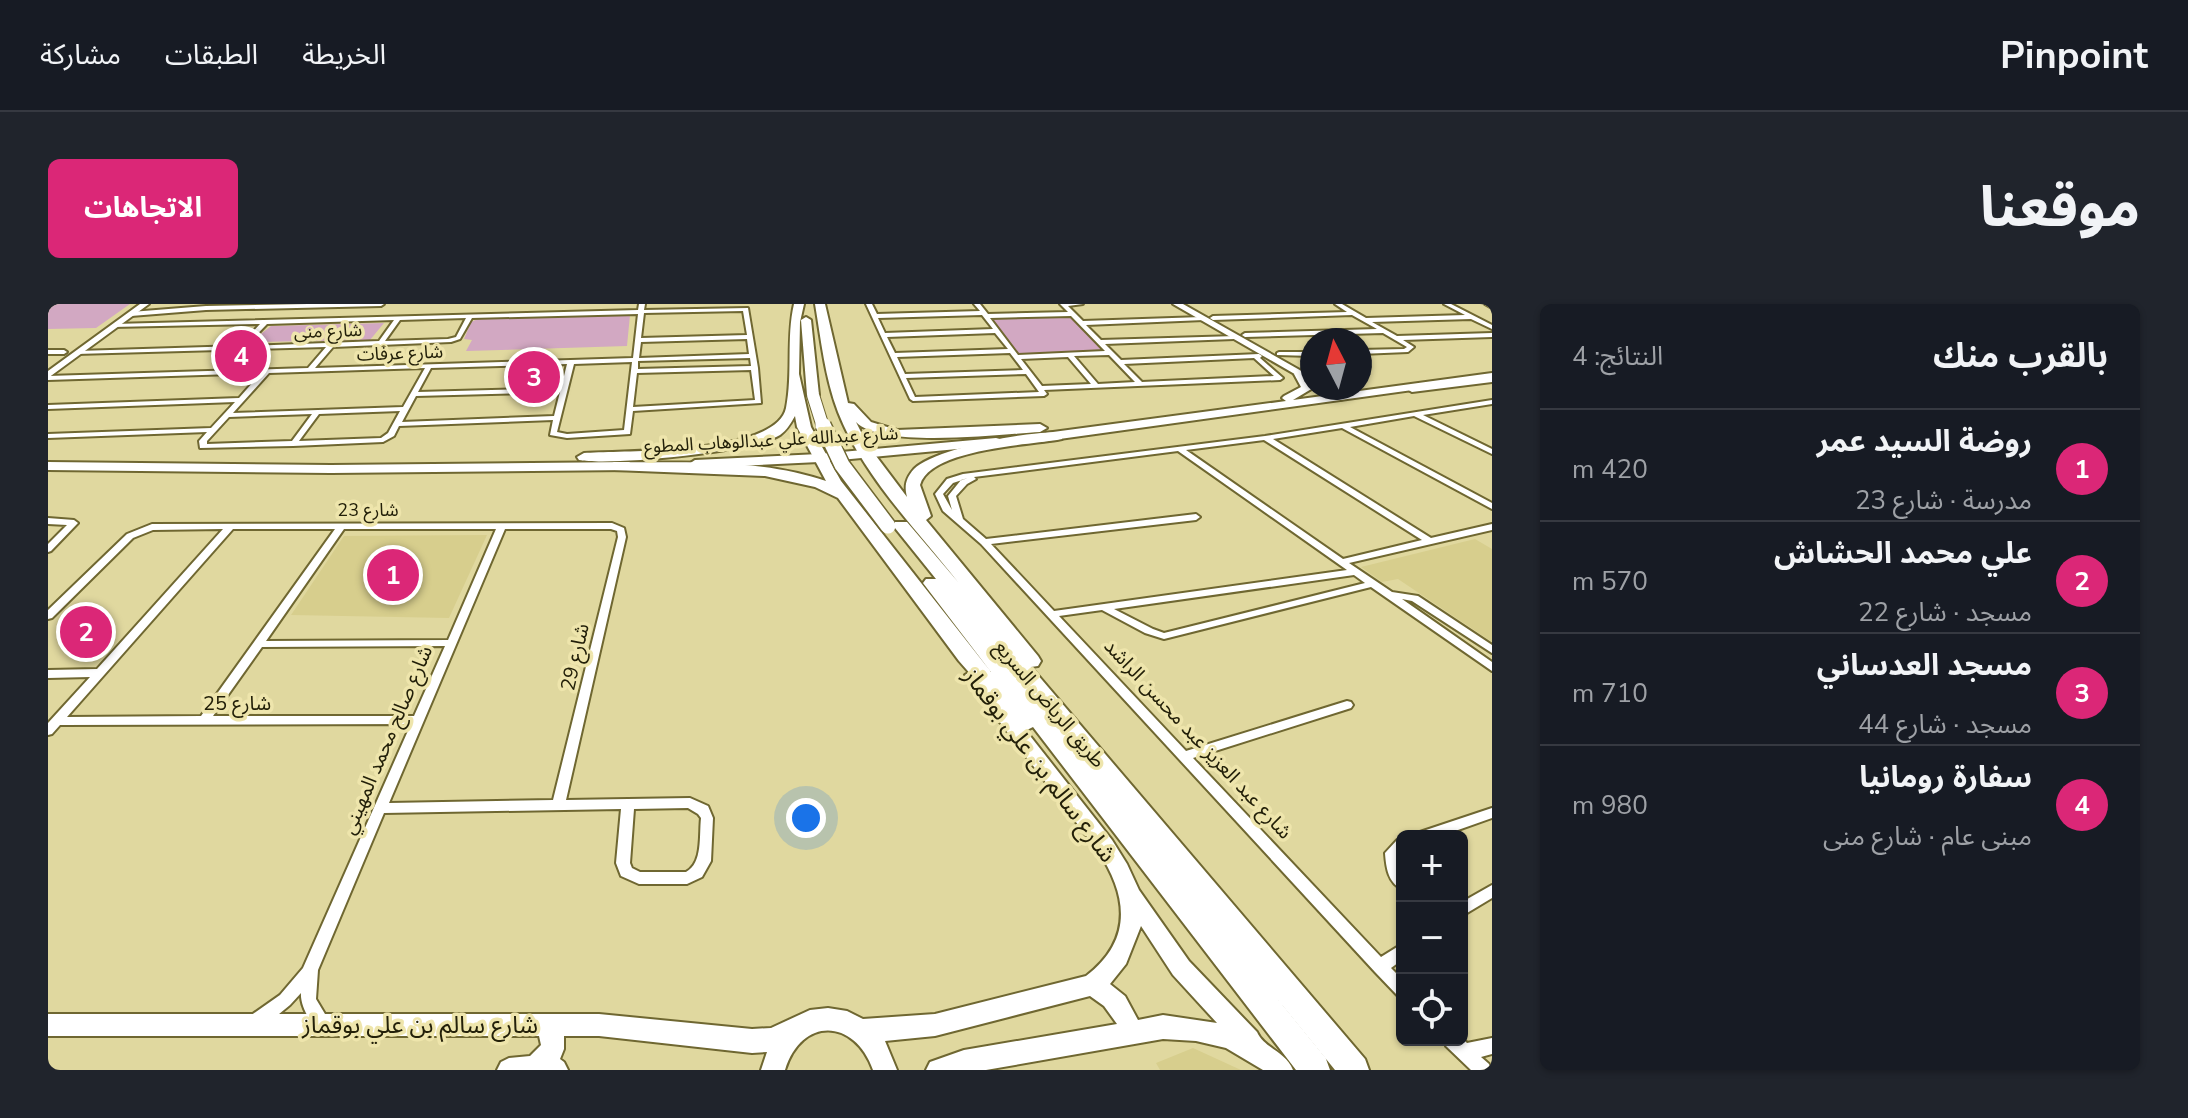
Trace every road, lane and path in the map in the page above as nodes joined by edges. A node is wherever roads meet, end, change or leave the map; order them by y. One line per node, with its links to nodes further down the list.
1 (146, 304): 15 (street); 20 (main road)
2 (381, 304): 17 (street)
3 (486, 304): 27 (street)
4 (802, 304): 77 (highway); 89 (highway, طريق الرياض السريع)
5 (813, 304): 89 (highway, طريق الرياض السريع)
6 (820, 304): 90 (highway)
7 (868, 304): 8 (street); 25 (street)
8 (878, 304)
9 (977, 304): 23 (street)
10 (1063, 304): 11 (street); 24 (street)
11 (1080, 304)
12 (1177, 304): 21 (main road)
13 (1338, 304): 22 (street)
14 (1447, 304): 28 (street)
15 (221, 305): 18 (street); 20 (street)
16 (310, 305): 17 (street); 18 (street)
17 (361, 306): 31 (street)
18 (254, 307): 34 (street)
19 (642, 308): 27 (street); 42 (street); 46 (street)
20 (131, 309): 36 (main road); 45 (main road)
21 (1195, 311): 29 (main road); 35 (street); 43 (main road)
22 (1353, 313): 29 (street); 32 (street)
23 (985, 314): 24 (street); 25 (street); 38 (street)
24 (1072, 314): 35 (street)
25 (874, 316): 40 (street)
26 (470, 317): 27 (street); 30 (street); 48 (street, شارع منى)
27 (480, 317)
28 (1472, 317): 32 (street); 37 (street)
29 (1213, 318): 43 (main road)
30 (398, 319): 31 (street); 48 (street)
31 (351, 320): 33 (street)
32 (1365, 320): 39 (street)
33 (265, 322): 34 (street); 51 (street)
34 (236, 323): 36 (street)
35 (1082, 323): 47 (street)
36 (114, 326): 45 (main road)
37 (1492, 327)
38 (996, 331): 40 (street); 56 (street)
39 (1384, 331): 43 (street); 44 (street)
40 (883, 335): 60 (street)
41 (1492, 335): 44 (street)
42 (750, 337): 46 (street); 61 (street)
43 (1243, 338): 47 (street); 58 (main road); 63 (main road)
44 (1396, 338): 54 (street)
45 (91, 340): 50 (main road)
46 (639, 340): 64 (street)
47 (1100, 342): 55 (street)
48 (381, 343): 49 (street, شارع منى)
49 (331, 345): 51 (street, شارع منى); 72 (street)
50 (76, 348): 51 (street, شارع منى); 53 (main road); 78 (main road)
51 (241, 348)
52 (48, 352): 53 (street)
53 (64, 352): 67 (main road)
54 (1372, 352)
55 (1111, 353): 57 (street); 66 (street)
56 (1014, 354): 57 (street); 60 (street); 76 (street)
57 (1069, 354): 82 (street)
58 (1279, 354): 59 (street); 71 (main road)
59 (1300, 354)
60 (893, 355): 79 (street)
61 (753, 356): 64 (street, شارع عرفات); 70 (street)
62 (1255, 356): 63 (street); 66 (street); 81 (street)
63 (1267, 356): 75 (main road)
64 (637, 360): 65 (street, شارع عرفات); 74 (street)
65 (571, 362): 68 (street, شارع عرفات); 84 (street)
66 (1120, 362): 81 (street)
67 (48, 363)
68 (429, 366): 72 (street, شارع عرفات); 88 (street)
69 (1492, 367): 83 (main road)
70 (755, 368): 74 (street); 98 (street)
71 (1300, 369)
72 (310, 370): 73 (street, شارع عرفات)
73 (267, 371): 78 (street, شارع عرفات); 94 (street)
74 (636, 371): 98 (street)
75 (1300, 371)
76 (1028, 372): 79 (street); 86 (street)
77 (794, 375): 106 (highway); 117 (highway)
78 (48, 376)
79 (902, 376): 86 (street)
80 (1492, 377): 85 (main road, شارع عبدالله علي عبدالوهاب المطوع)
81 (1141, 385): 82 (street)
82 (1096, 386): 86 (street)
83 (1372, 387)
84 (563, 390): 88 (street); 102 (street)
85 (1372, 390)
86 (1040, 392)
87 (1300, 392): 93 (main road)
88 (414, 394): 97 (street)
89 (818, 394): 126 (highway, طريق الرياض السريع, bridge)
90 (840, 396): 104 (highway); 108 (highway)
91 (1300, 397): 93 (main road, شارع عبدالله علي عبدالوهاب المطوع)
92 (1300, 397): 108 (main road, شارع عبدالله علي عبدالوهاب المطوع)
93 (1288, 398): 108 (main road, شارع عبدالله علي عبدالوهاب المطوع)
94 (241, 400): 96 (street); 100 (street)
95 (1491, 403): 101 (street, شارع عبد العزيز عبد محسن الراشد)
96 (48, 407)
97 (405, 409): 99 (street); 103 (street)
98 (632, 409): 102 (street)
99 (317, 412): 100 (street); 111 (street)
100 (228, 415): 107 (street)
101 (1417, 415): 105 (street, شارع عبد العزيز عبد محسن الراشد); 114 (street)
102 (555, 418): 103 (street)
103 (397, 424): 111 (street)
104 (850, 425): 106 (highway); 112 (highway)
105 (1344, 426): 110 (street, شارع عبد العزيز عبد محسن الراشد); 122 (street)
106 (804, 427): 115 (highway)
107 (213, 430): 109 (street); 111 (street)
108 (1052, 432): 112 (main road, شارع عبدالله علي عبدالوهاب المطوع); 133 (highway)
109 (48, 436)
110 (1265, 438): 113 (street, شارع عبد العزيز عبد محسن الراشد); 132 (street)
111 (293, 444)
112 (863, 449): 115 (main road, شارع عبدالله علي عبدالوهاب المطوع); 120 (highway)
113 (1181, 450): 131 (street, شارع عبد العزيز عبد محسن الراشد); 135 (street)
114 (1492, 452)
115 (816, 453): 117 (main road, شارع عبدالله علي عبدالوهاب المطوع); 119 (main road, شارع عبدالله علي عبدالوهاب المطوع); 121 (highway)
116 (48, 457): 117 (main road, شارع عبدالله علي عبدالوهاب المطوع)
117 (584, 457)
118 (48, 466): 119 (main road, شارع عبدالله علي عبدالوهاب المطوع)
119 (614, 466): 126 (highway)
120 (882, 476): 121 (highway); 133 (highway)
121 (834, 482): 126 (highway)
122 (1492, 506)
123 (1196, 517): 131 (street)
124 (48, 521): 134 (street)
125 (607, 525): 128 (street, شارع 23); 157 (street, شارع 29)
126 (885, 525): 138 (highway); 154 (highway, طريق الرياض السريع); 165 (highway, طريق الرياض السريع)
127 (342, 526): 128 (street, شارع 23); 129 (street, شارع 23); 144 (street)
128 (502, 526): 143 (street, شارع صالح محمد المهيني)
129 (230, 527): 142 (street, شارع 23); 147 (street)
130 (1492, 527): 132 (street)
131 (984, 542): 141 (street, شارع عبد العزيز عبد محسن الراشد)
132 (1431, 542): 135 (street)
133 (938, 544): 154 (highway)
134 (48, 549)
135 (1341, 562): 136 (street)
136 (1355, 572): 137 (street); 140 (street)
137 (1373, 584): 139 (street); 140 (street)
138 (918, 594): 164 (main road, شارع سالم بن علي بوقماز); 165 (highway)
139 (1389, 595): 145 (street); 146 (street)
140 (1102, 607): 141 (street)
141 (1052, 614): 155 (street, شارع عبد العزيز عبد محسن الراشد)
142 (48, 616)
143 (451, 643): 144 (street); 150 (street, شارع صالح محمد المهيني)
144 (261, 644): 152 (street)
145 (1492, 650)
146 (1492, 667)
147 (100, 673): 148 (street); 151 (street)
148 (48, 674)
149 (1347, 705): 155 (street)
150 (417, 720): 152 (street, شارع 25); 158 (street, شارع صالح محمد المهيني)
151 (57, 721): 152 (street, شارع 25); 153 (street)
152 (204, 721)
153 (48, 731)
154 (1091, 754): 167 (highway, طريق الرياض السريع)
155 (1183, 756): 169 (street, شارع عبد العزيز عبد محسن الراشد)
156 (628, 804): 156 (street); 157 (street)
157 (558, 806): 158 (street)
158 (380, 808): 170 (street, شارع صالح محمد المهيني)
159 (1492, 813): 160 (street)
160 (1442, 830)
161 (1396, 849): 162 (street)
162 (1396, 874)
163 (1492, 891): 166 (street)
164 (1130, 893): 172 (main road); 183 (main road, شارع سالم بن علي بوقماز)
165 (1179, 899): 191 (highway, طريق الرياض السريع)
166 (1468, 906)
167 (1240, 929): 192 (highway, طريق الرياض السريع); 193 (main road)
168 (1396, 955): 169 (street)
169 (1380, 967): 171 (street, شارع عبد العزيز عبد محسن الراشد)
170 (310, 970): 175 (street, شارع صالح محمد المهيني); 176 (street, شارع صالح محمد المهيني)
171 (1396, 984)
172 (1092, 985): 177 (main road); 179 (main road)
173 (543, 1024): 176 (main road, شارع سالم بن علي بوقماز); 178 (main road, شارع سالم بن علي بوقماز); 184 (main road)
174 (48, 1025): 175 (main road, شارع سالم بن علي بوقماز)
175 (250, 1025): 176 (main road, شارع سالم بن علي بوقماز)
176 (324, 1025)
177 (862, 1031): 178 (main road, شارع سالم بن علي بوقماز); 188 (main road)
178 (790, 1033): 187 (main road)
179 (1131, 1033): 183 (main road); 189 (main road)
180 (1458, 1046): 182 (street)
181 (1492, 1046): 182 (street)
182 (1465, 1052): 194 (street)
183 (1262, 1053): 190 (main road)
184 (532, 1069): 185 (main road); 186 (main road)
185 (509, 1070)
186 (556, 1070)
187 (773, 1070)
188 (885, 1070)
189 (938, 1070)
190 (1281, 1070)
191 (1315, 1070)
192 (1354, 1070)
193 (1365, 1070)
194 (1483, 1070)

